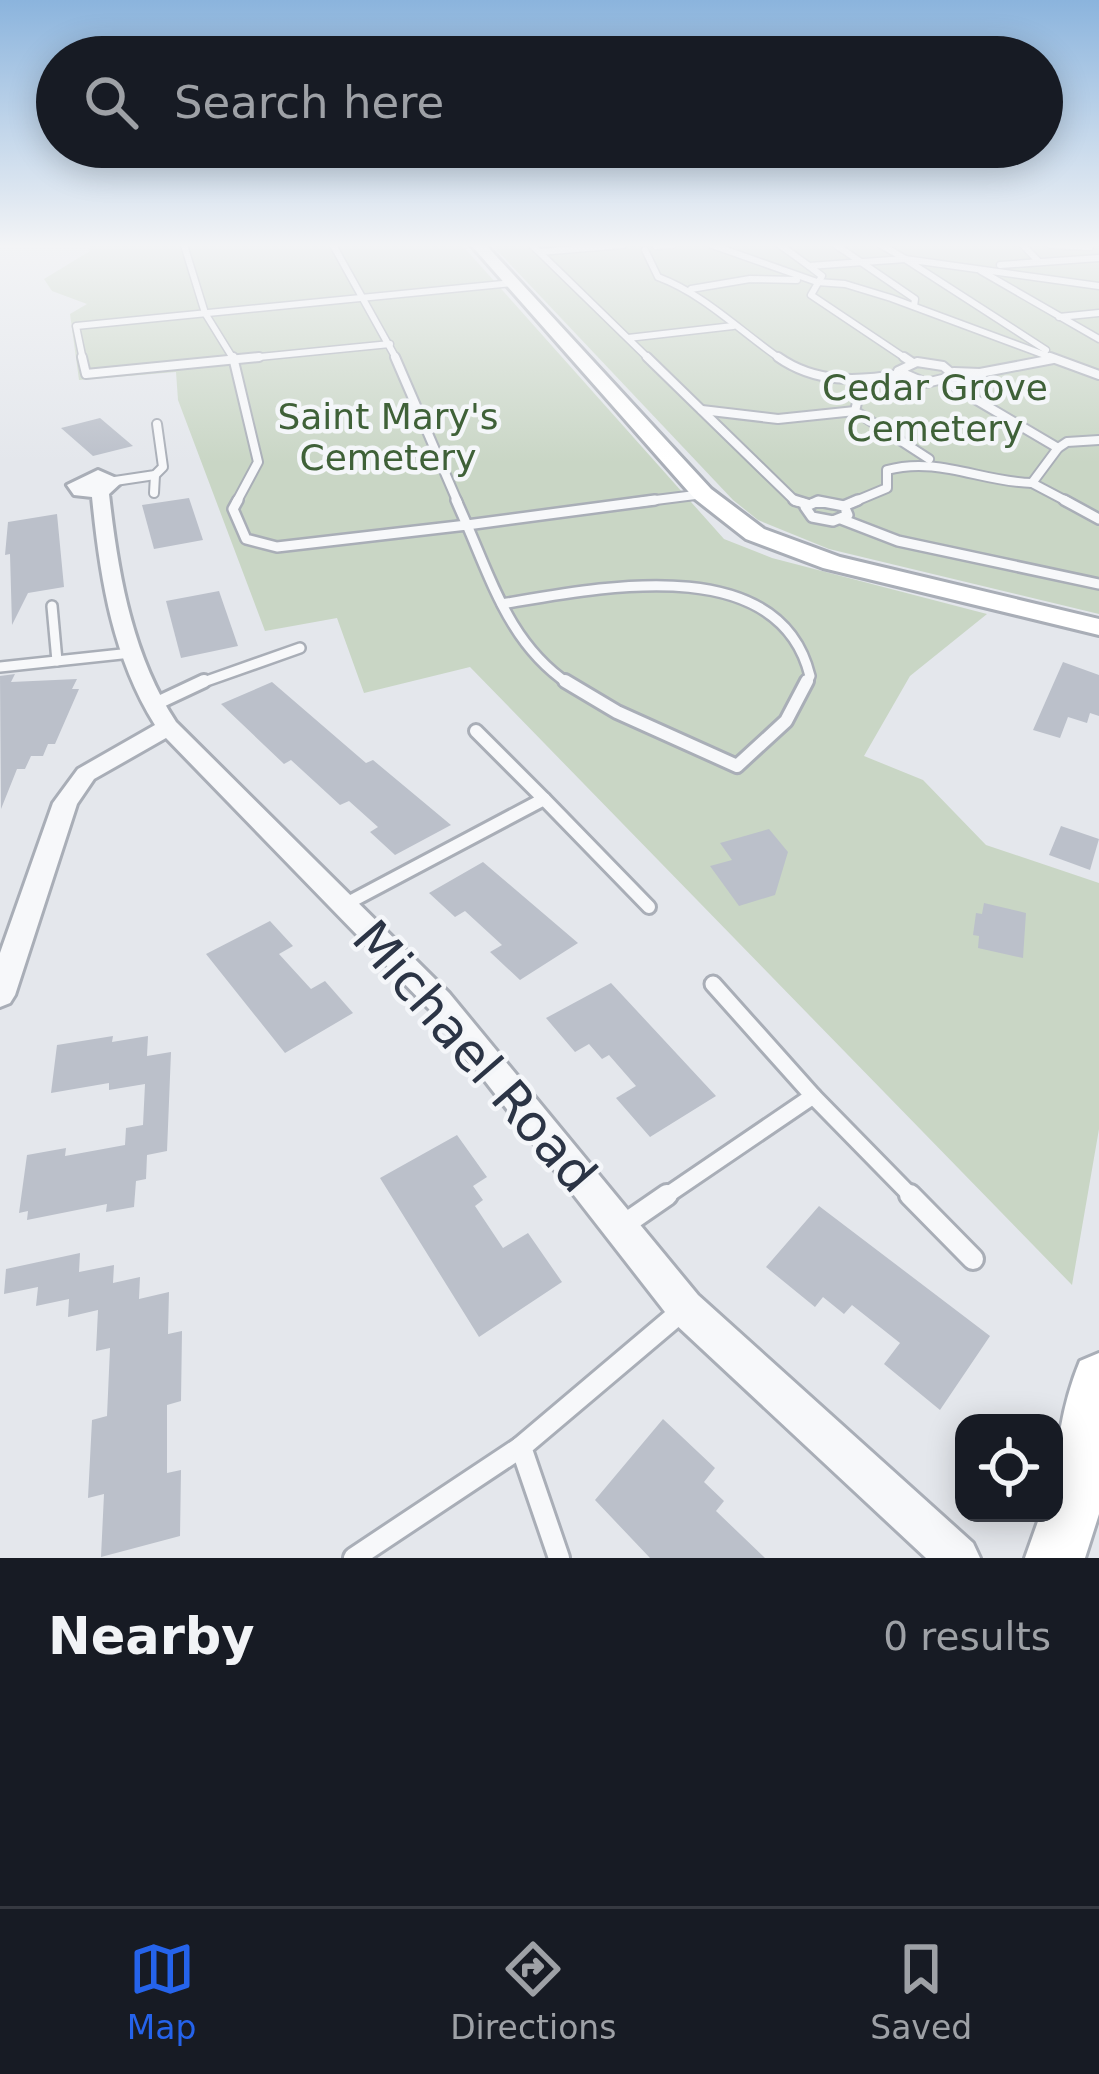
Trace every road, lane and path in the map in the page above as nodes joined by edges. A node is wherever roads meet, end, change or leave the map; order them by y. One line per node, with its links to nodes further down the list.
1 (158, 318): 15 (lane)
2 (208, 318): 15 (lane)
3 (374, 318): 14 (lane)
4 (544, 318): 35 (main road)
5 (607, 318): 13 (lane)
6 (724, 318): 11 (lane)
7 (842, 318): 17 (lane)
8 (943, 318): 16 (lane)
9 (994, 318): 16 (lane)
10 (1061, 318): 12 (lane)
11 (733, 326): 13 (lane); 21 (lane)
12 (1097, 337)
13 (628, 338): 23 (lane)
14 (389, 344): 15 (lane); 40 (lane)
15 (235, 359): 40 (lane)
16 (1056, 359): 18 (lane); 20 (lane)
17 (913, 363): 18 (lane); 19 (lane)
18 (954, 372): 22 (lane)
19 (900, 374): 21 (lane); 22 (lane)
20 (1099, 375)
21 (856, 382): 24 (lane)
22 (946, 382): 29 (lane)
23 (702, 410): 25 (lane); 27 (lane)
24 (855, 411): 25 (lane); 30 (lane)
25 (752, 422): 27 (lane)
26 (158, 424): 31 (lane)
27 (727, 434): 36 (lane)
28 (1099, 440): 29 (lane)
29 (1058, 448): 32 (lane)
30 (930, 460): 32 (lane); 37 (lane)
31 (155, 475): 33 (lane); 34 (lane)
32 (1032, 482): 39 (lane)
33 (108, 487): 46 (street, Michael Road)
34 (154, 493)
35 (703, 494): 40 (lane); 44 (main road)
36 (807, 504): 37 (lane); 38 (lane)
37 (844, 506): 38 (lane)
38 (841, 519): 41 (lane)
39 (1097, 521)
40 (467, 525): 42 (lane)
41 (1099, 584)
42 (502, 604): 42 (lane)
43 (52, 606): 47 (lane)
44 (1099, 627)
45 (300, 648): 49 (lane)
46 (130, 652): 47 (lane); 49 (street, Michael Road)
47 (57, 661): 48 (lane)
48 (0, 668)
49 (160, 716): 52 (street, Michael Road); 55 (street)
50 (476, 731): 51 (lane)
51 (544, 799): 52 (lane); 53 (lane)
52 (344, 905): 57 (street, Michael Road)
53 (649, 907)
54 (713, 984): 56 (lane)
55 (0, 995)
56 (813, 1096): 57 (lane); 58 (lane)
57 (620, 1227): 59 (street, Michael Road)
58 (973, 1259)
59 (686, 1308): 61 (lane); 64 (street, Michael Road)
60 (1099, 1381): 65 (main road)
61 (521, 1447): 62 (lane); 63 (lane)
62 (353, 1558)
63 (559, 1558)
64 (958, 1558)
65 (1055, 1558)

